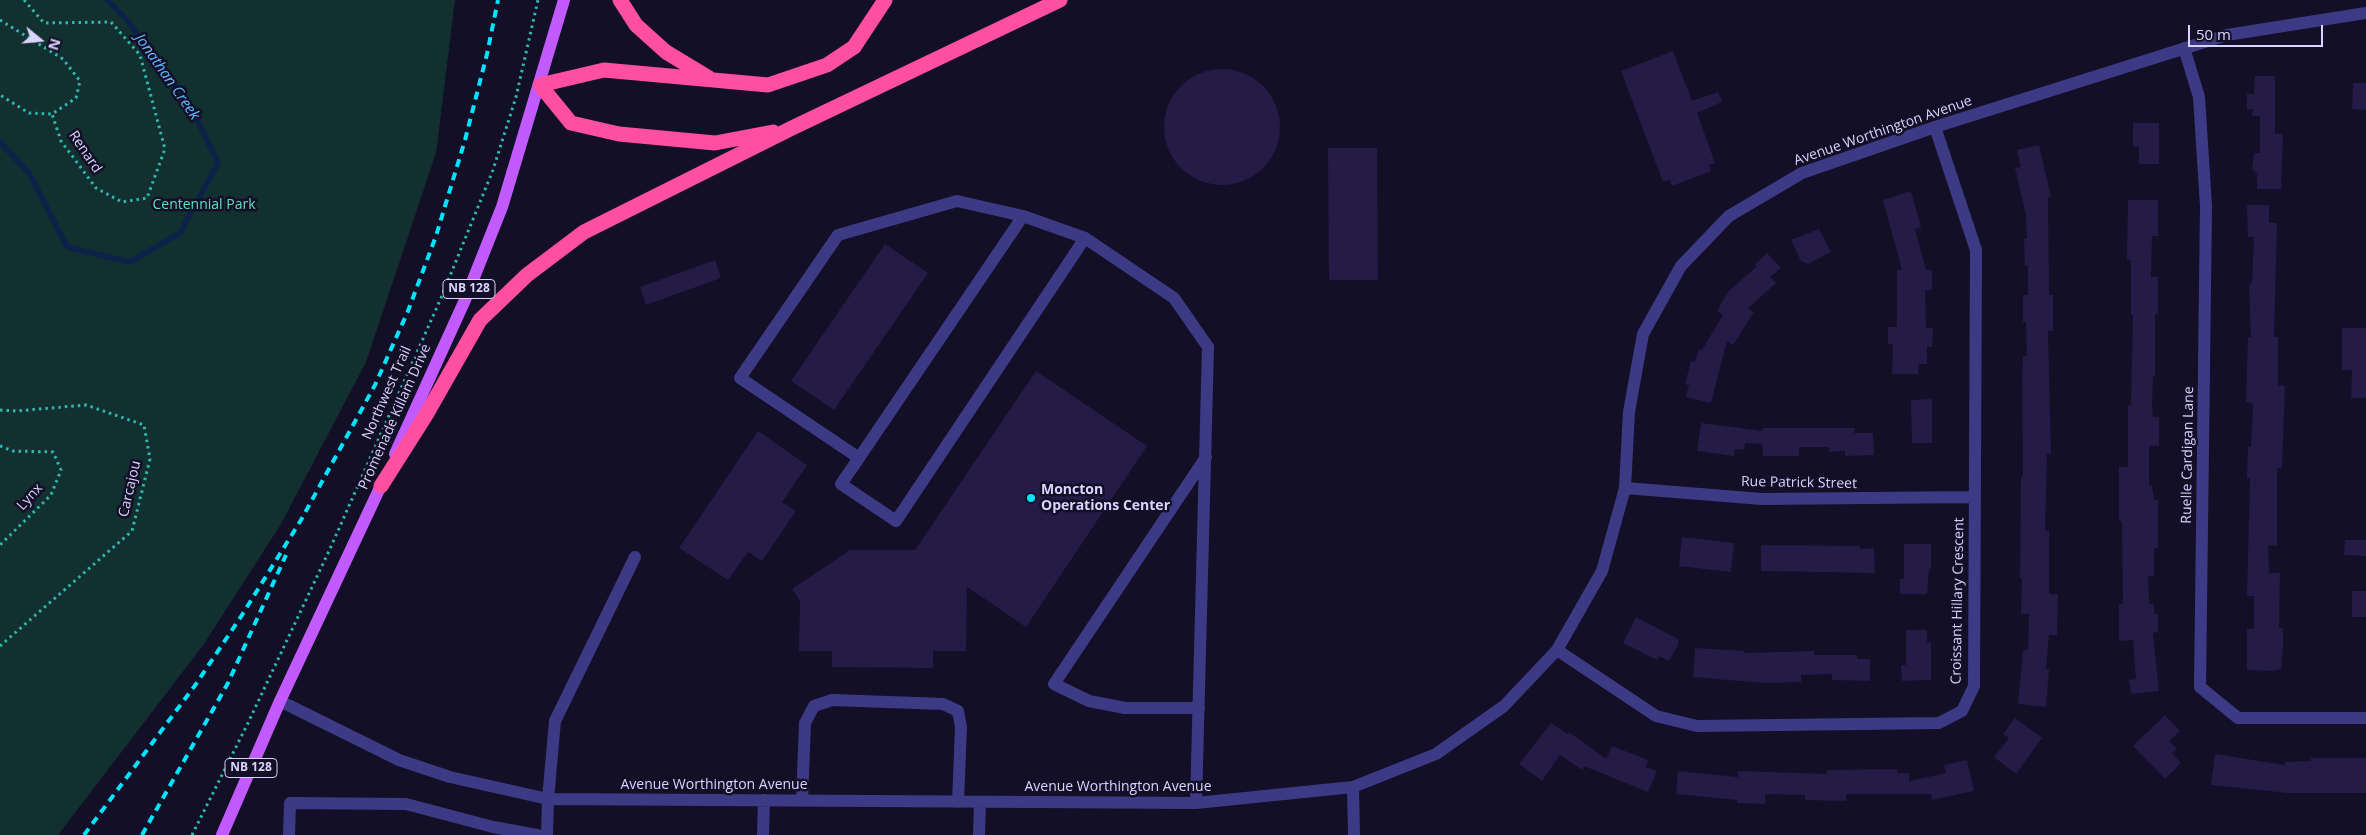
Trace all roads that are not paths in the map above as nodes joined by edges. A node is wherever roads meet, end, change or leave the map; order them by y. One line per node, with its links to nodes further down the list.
1 (564, 0): 8 (main road, Promenade Killam Drive / NB 128)
2 (620, 0): 7 (highway)
3 (885, 0): 7 (highway)
4 (1060, 0): 10 (highway)
5 (2366, 13): 6 (street, Avenue Worthington Avenue)
6 (2184, 48): 9 (street, Avenue Worthington Avenue); 22 (street, Ruelle Cardigan Lane)
7 (713, 80): 8 (highway)
8 (540, 85): 10 (highway); 15 (main road, Promenade Killam Drive / NB 128)
9 (1935, 127): 16 (street, Avenue Worthington Avenue); 17 (street, Croissant Hillary Crescent)
10 (792, 128): 15 (highway)
11 (1023, 216): 12 (street); 14 (street); 14 (street)
12 (1085, 238): 13 (street); 14 (street)
13 (1206, 457): 21 (street); 21 (street)
14 (859, 458)
15 (381, 486): 20 (main road, Promenade Killam Drive / NB 128)
16 (1625, 488): 17 (street, Rue Patrick Street); 19 (street, Avenue Worthington Avenue)
17 (1974, 497): 19 (street, Croissant Hillary Crescent)
18 (635, 557): 24 (street)
19 (1557, 650): 23 (street, Avenue Worthington Avenue)
20 (280, 701): 24 (street, Avenue Worthington Avenue); 30 (main road, Promenade Killam Drive / NB 128)
21 (1199, 708): 29 (street)
22 (2366, 718)
23 (1353, 787): 29 (street, Avenue Worthington Avenue); 36 (street)
24 (548, 799): 25 (street, Avenue Worthington Avenue); 33 (street)
25 (764, 800): 26 (street, Avenue Worthington Avenue); 34 (street)
26 (802, 801): 27 (street, Avenue Worthington Avenue); 27 (street)
27 (958, 802): 28 (street, Avenue Worthington Avenue)
28 (980, 802): 29 (street, Avenue Worthington Avenue); 35 (street)
29 (1196, 803)
30 (222, 835)
31 (290, 835): 32 (street)
32 (537, 835)
33 (547, 835)
34 (763, 835)
35 (979, 835)
36 (1354, 835)

